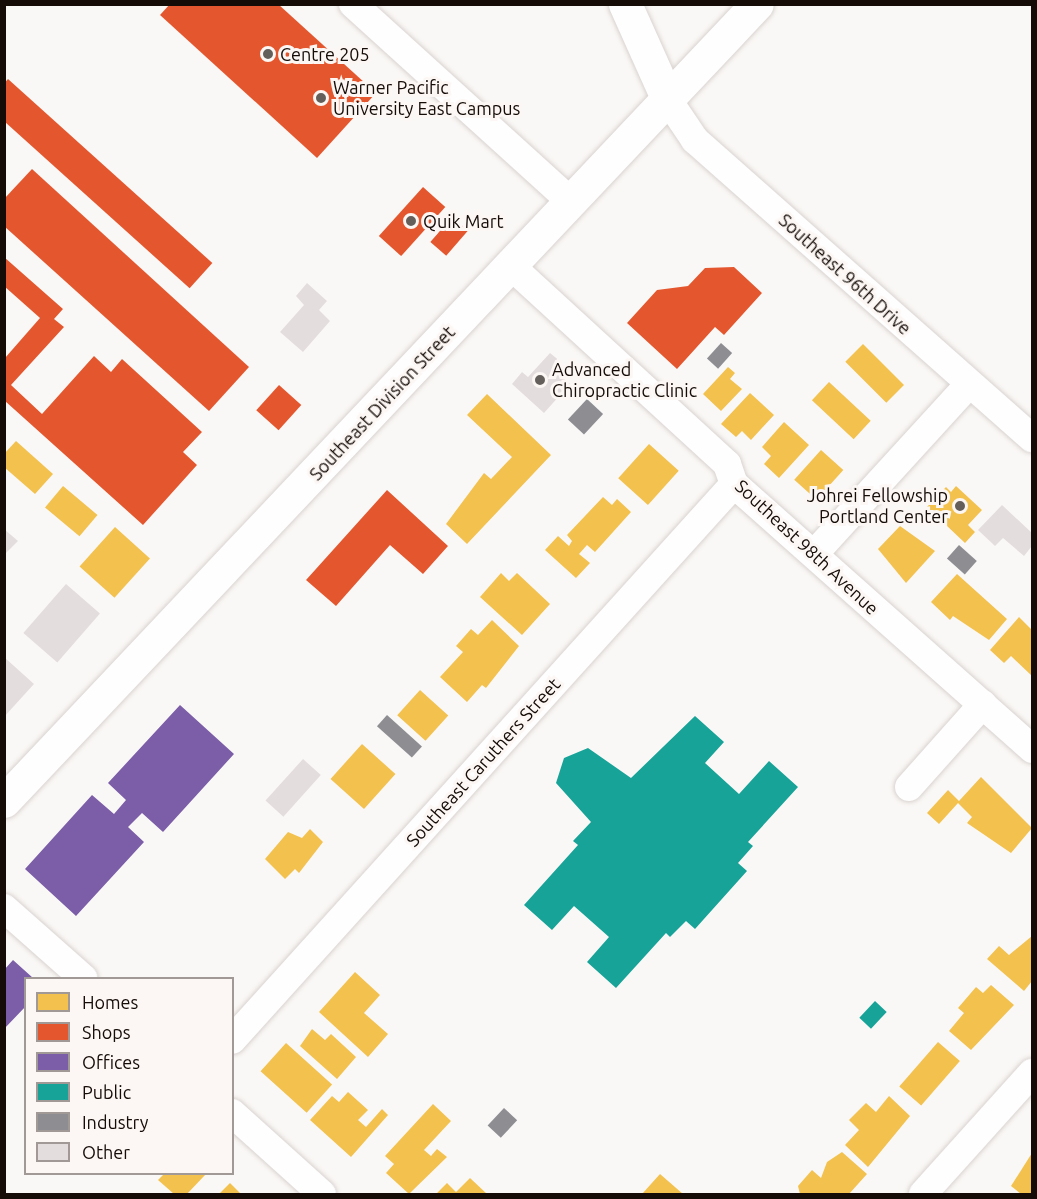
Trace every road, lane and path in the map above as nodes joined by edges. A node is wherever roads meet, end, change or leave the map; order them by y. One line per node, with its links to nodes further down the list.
1 (353, 4): 5 (street)
2 (625, 4): 4 (main road)
3 (757, 4): 4 (main road, Southeast Division Street)
4 (668, 100): 5 (main road, Southeast Division Street); 7 (street, Southeast 96th Drive)
5 (571, 202): 6 (main road, Southeast Division Street)
6 (511, 266): 9 (street, Southeast 98th Avenue); 14 (main road, Southeast Division Street)
7 (969, 384): 8 (street, Southeast 96th Drive); 10 (street)
8 (1032, 438)
9 (734, 484): 10 (street, Southeast 98th Avenue); 17 (street, Southeast Caruthers Street)
10 (814, 554): 11 (street, Southeast 98th Avenue)
11 (983, 704): 12 (street, Southeast 98th Avenue); 13 (street)
12 (1032, 749)
13 (909, 787)
14 (4, 801)
15 (4, 908): 16 (street)
16 (82, 977)
17 (234, 1038)
18 (1032, 1073): 21 (street)
19 (234, 1115): 20 (street)
20 (322, 1194)
21 (922, 1194)

